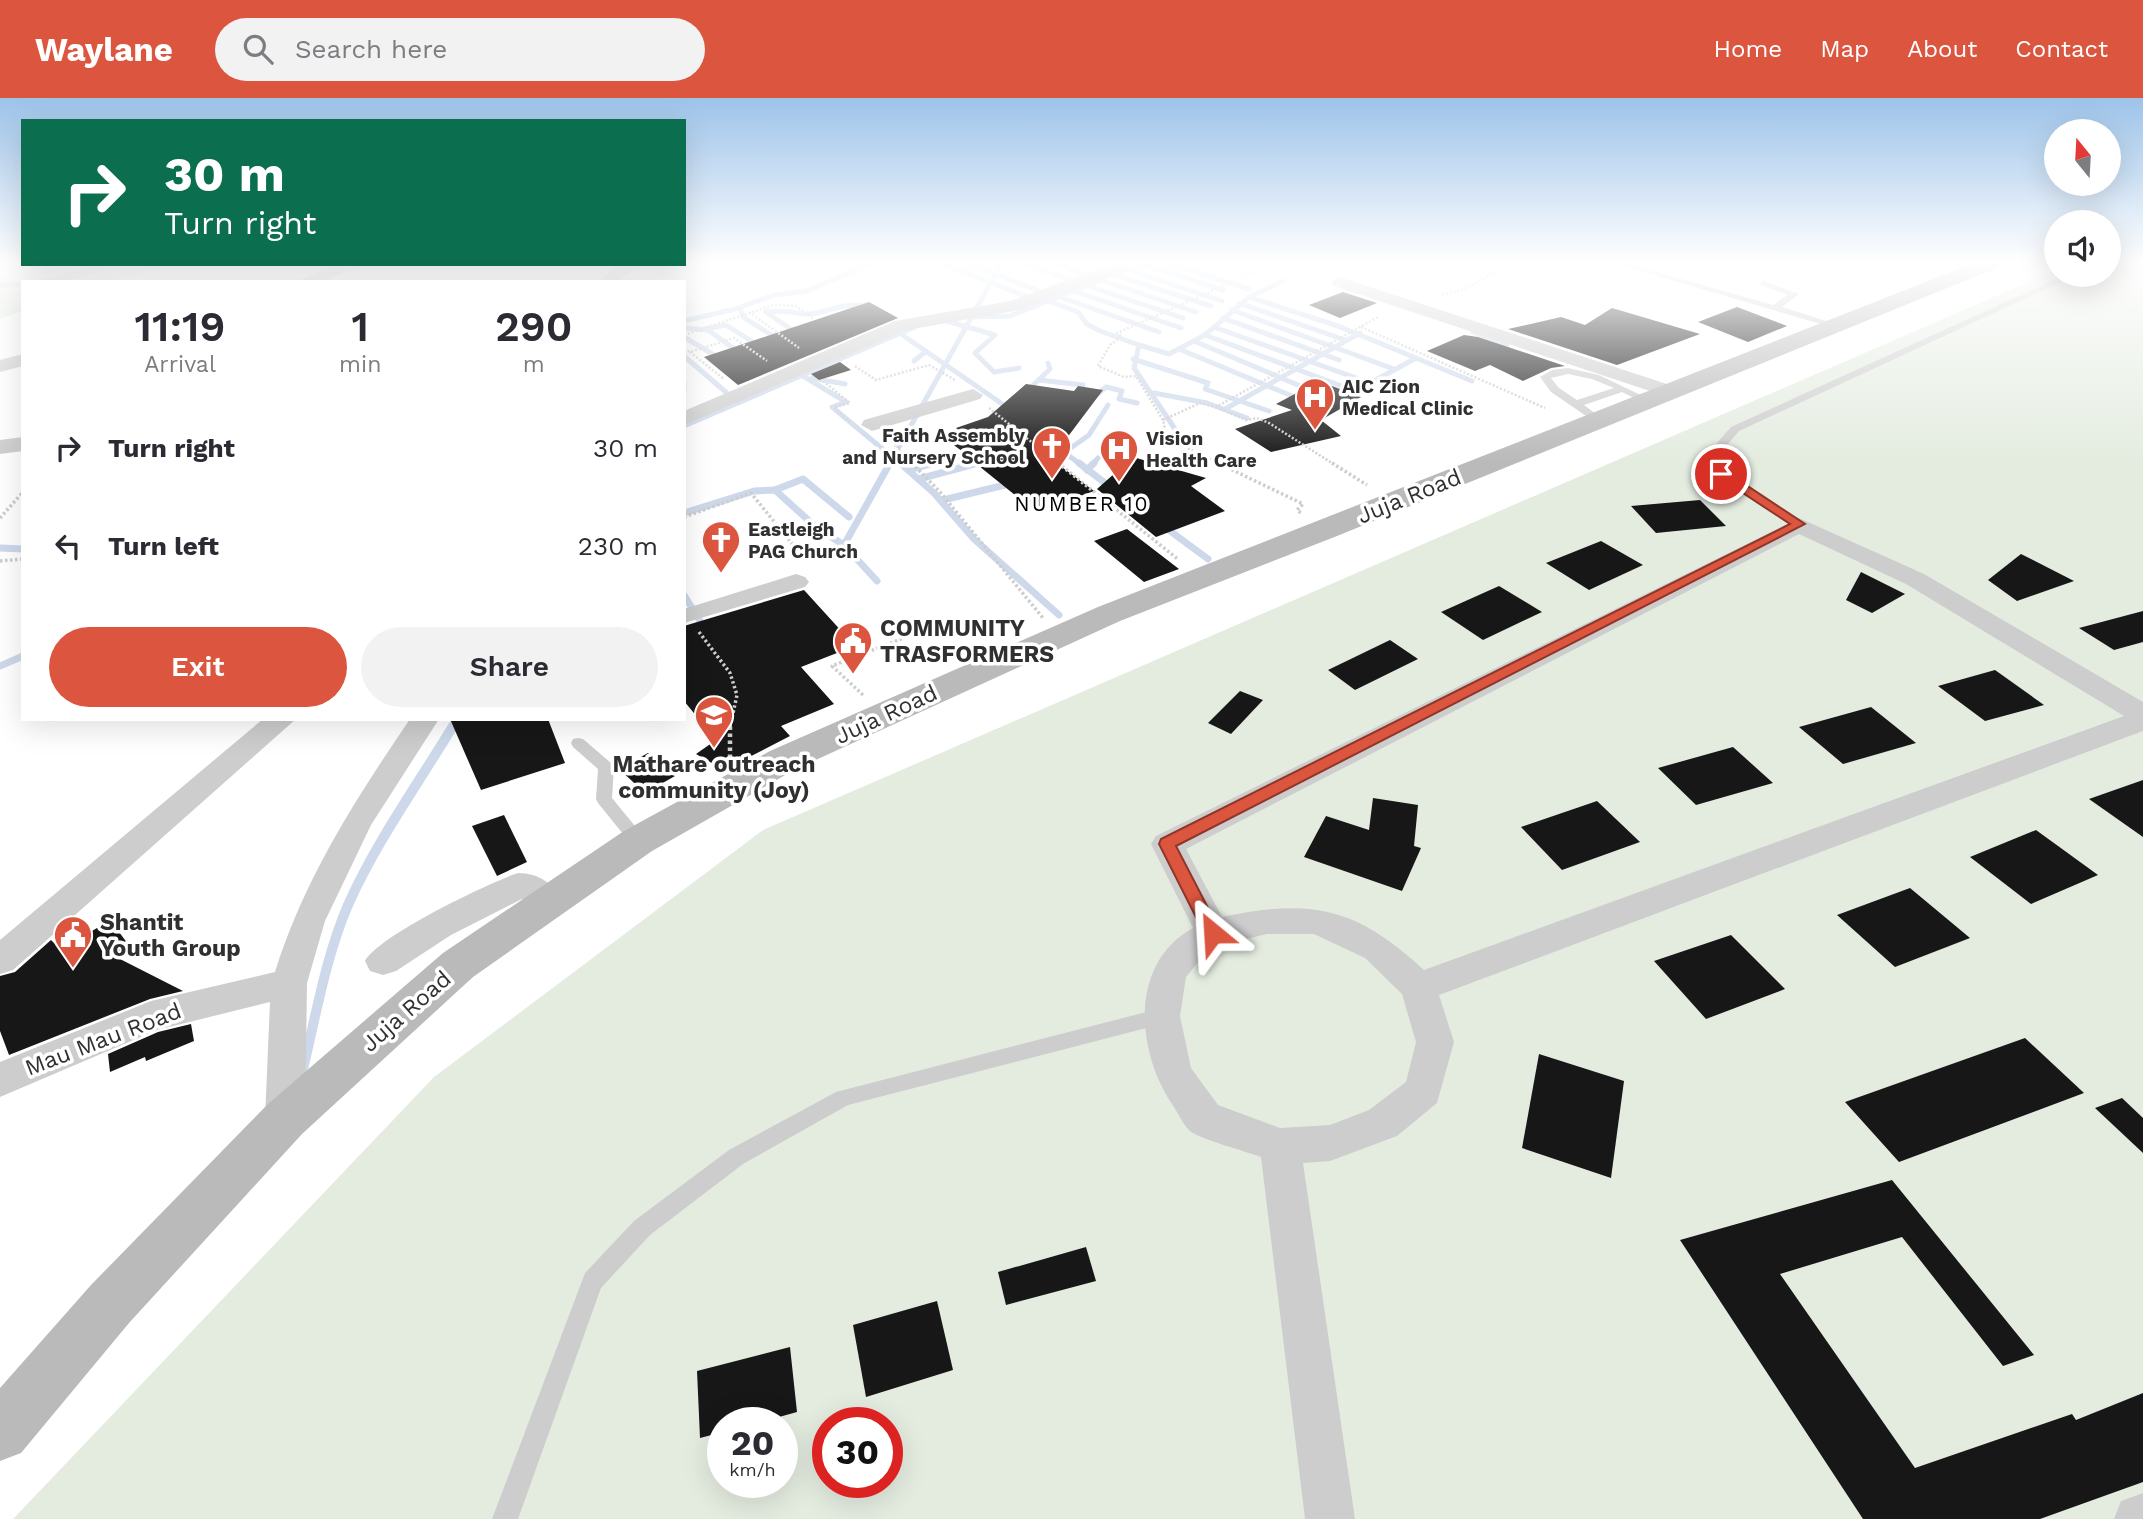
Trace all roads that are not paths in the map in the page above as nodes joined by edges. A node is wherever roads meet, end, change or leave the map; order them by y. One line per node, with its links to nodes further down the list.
1 (896, 329): 10 (street)
2 (1470, 329): 7 (street)
3 (1821, 329): 7 (main road, Juja Road)
4 (1949, 329): 14 (lane)
5 (21, 361): 6 (street)
6 (0, 366)
7 (1646, 393): 9 (main road, Juja Road); 9 (lane)
8 (973, 395): 11 (street)
9 (1587, 416): 21 (main road, Juja Road)
10 (686, 418)
11 (872, 425)
12 (21, 444): 13 (street)
13 (0, 447)
14 (1799, 524): 17 (street); 23 (street)
15 (804, 575): 16 (street)
16 (687, 617)
17 (2143, 718): 27 (street)
18 (280, 721): 24 (street)
19 (424, 721): 26 (street)
20 (578, 743): 21 (lane)
21 (638, 841): 22 (main road, Juja Road)
22 (547, 902): 25 (street); 30 (main road, Juja Road)
23 (1213, 933): 27 (street); 28 (street)
24 (0, 960)
25 (383, 961)
26 (289, 984): 29 (street, Mau Mau Road); 30 (street)
27 (1418, 986): 31 (street)
28 (1162, 1016): 31 (street); 33 (lane)
29 (0, 1080)
30 (285, 1119): 32 (main road, Juja Road)
31 (1280, 1146): 34 (street)
32 (0, 1432)
33 (505, 1519)
34 (1330, 1519)

